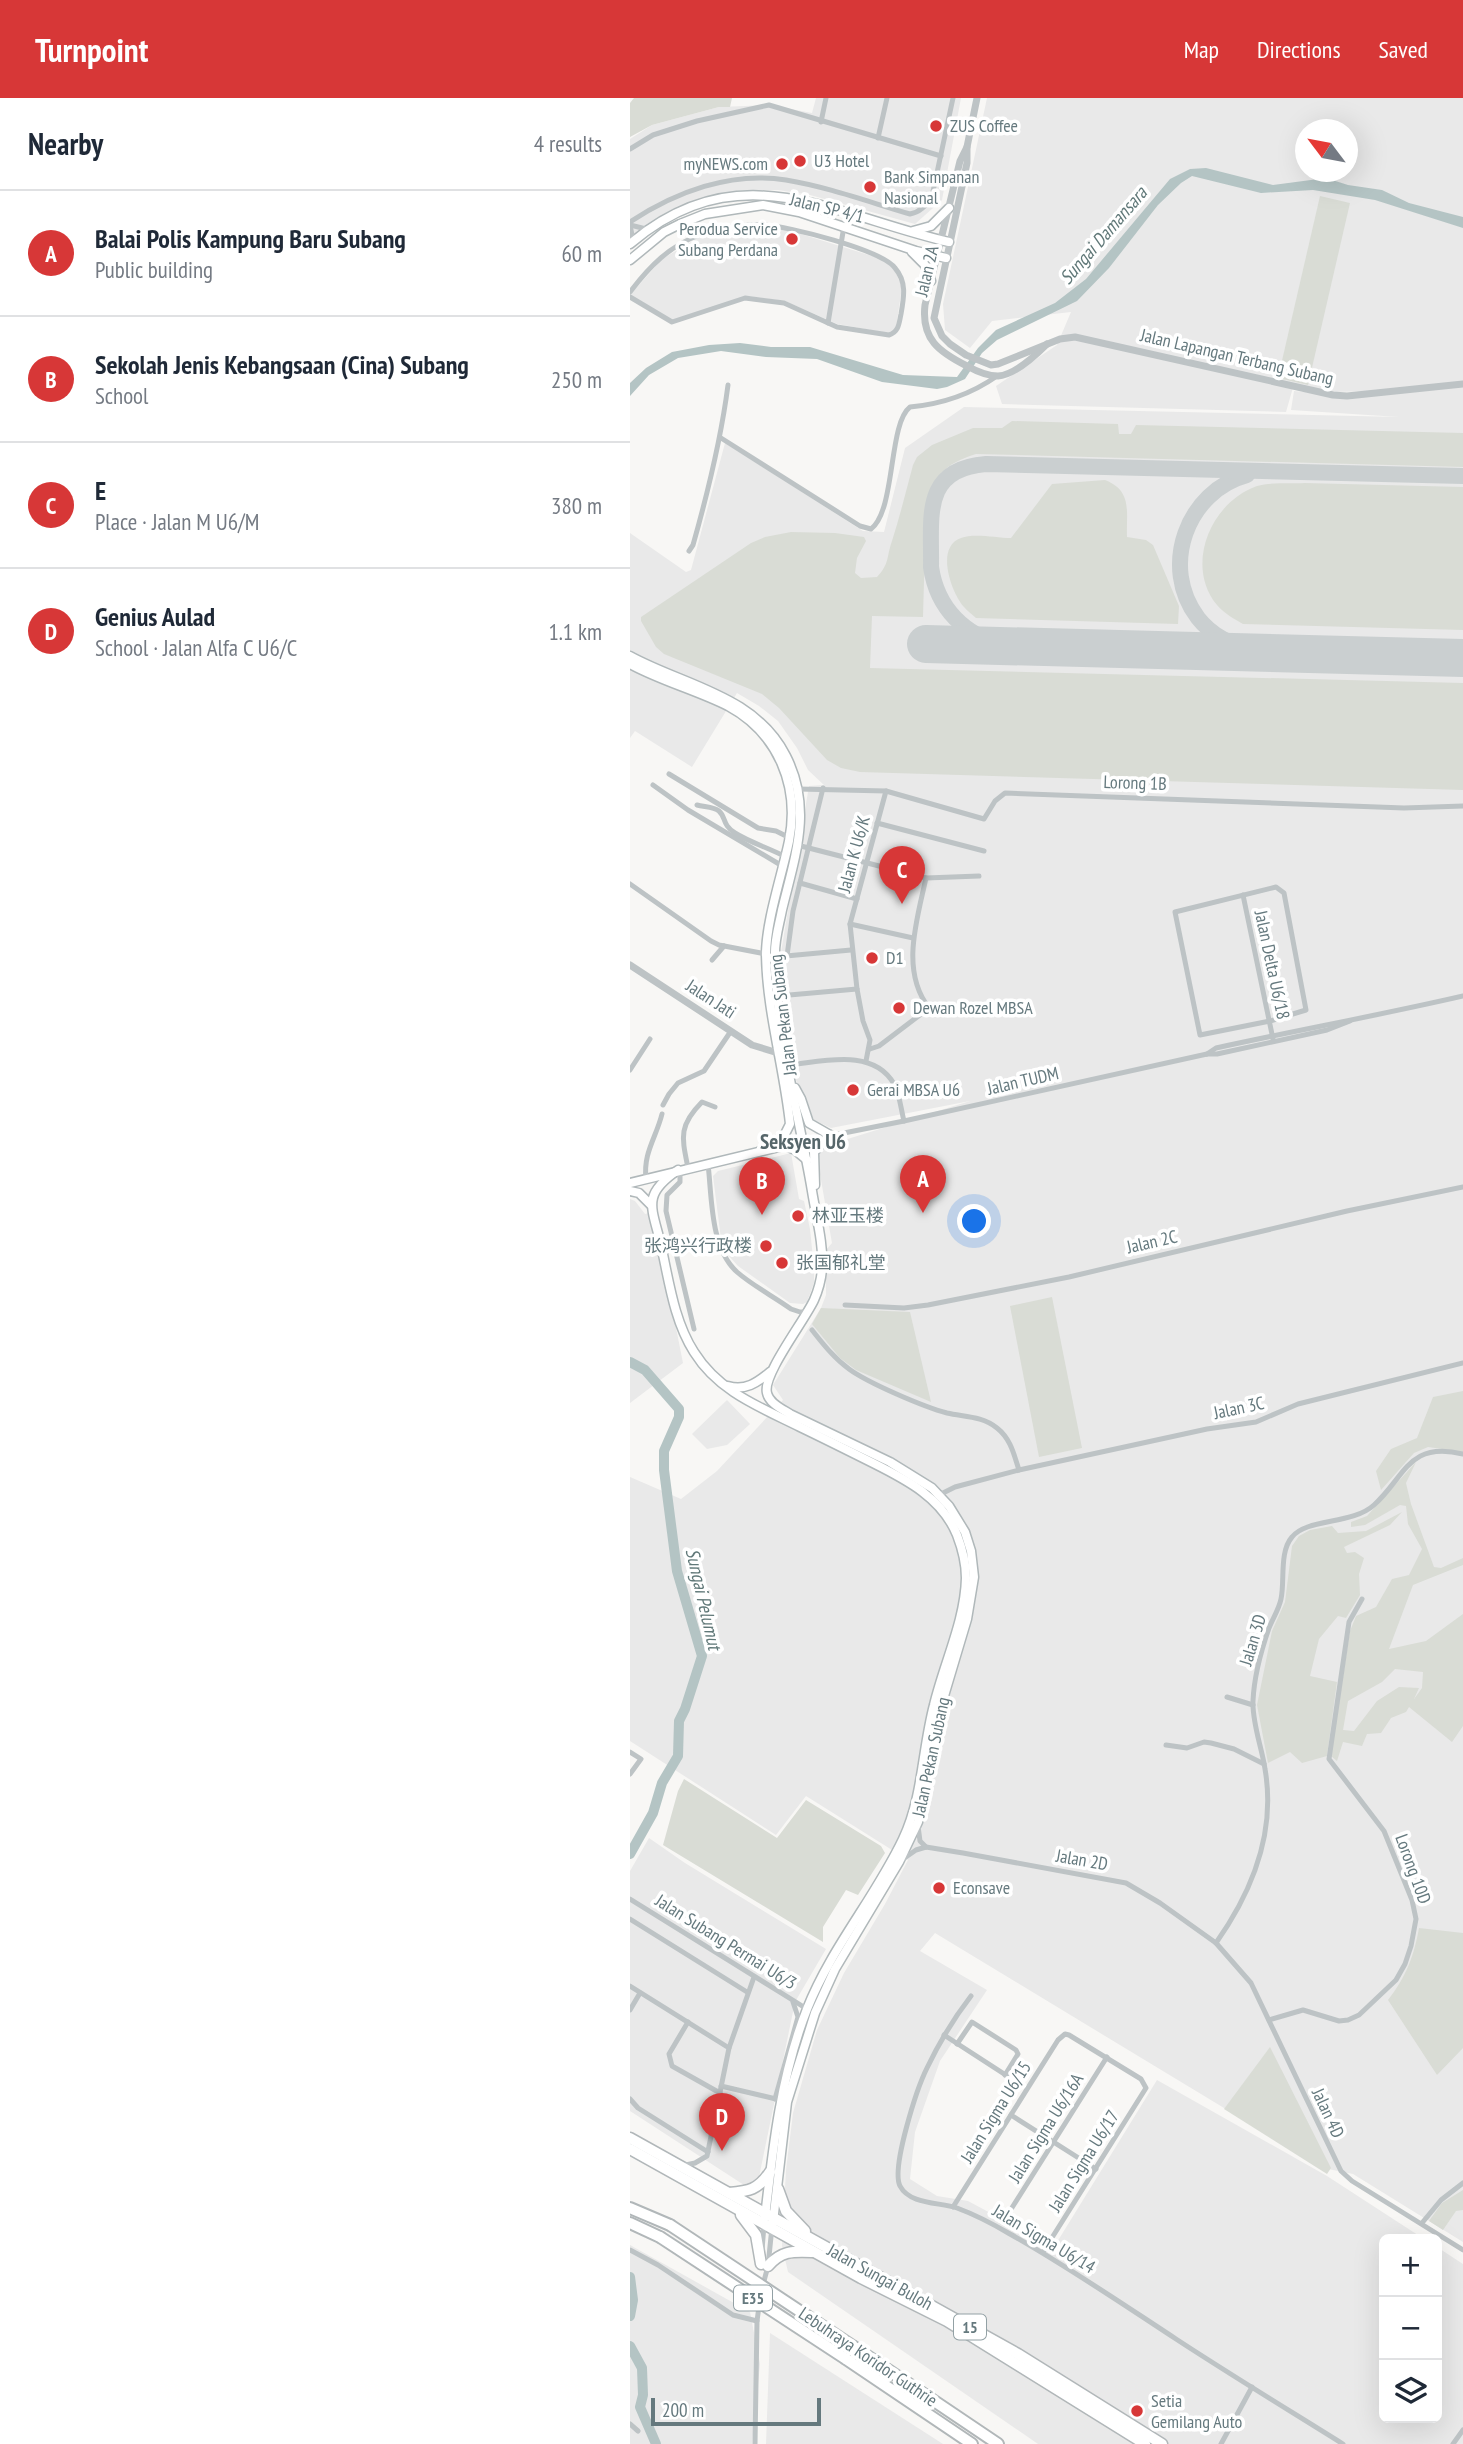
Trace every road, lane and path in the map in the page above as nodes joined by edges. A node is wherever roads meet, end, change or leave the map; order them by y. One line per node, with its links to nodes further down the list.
1 (826, 98): 5 (street)
2 (887, 98): 6 (street)
3 (953, 98): 9 (street)
4 (977, 98): 7 (street)
5 (821, 122): 6 (street); 8 (street)
6 (878, 138): 9 (street)
7 (967, 147): 10 (street); 16 (street, Jalan 2A)
8 (630, 149)
9 (941, 156): 11 (street)
10 (949, 208): 14 (main road); 16 (street)
11 (630, 224): 12 (street); 17 (street)
12 (653, 226): 14 (main road, Jalan SP 4/1); 17 (main road, Jalan SP 4/1)
13 (844, 226): 18 (street); 19 (main road, Jalan SP 4/1); 20 (main road, Jalan SP 4/1)
14 (910, 232): 15 (main road, Jalan SP 4/1)
15 (920, 234): 16 (main road, Jalan SP 4/1); 21 (main road)
16 (945, 241): 22 (street, Jalan 2A)
17 (630, 242)
18 (841, 244): 26 (street); 27 (street); 27 (street)
19 (644, 246): 23 (main road, Jalan SP 4/1); 24 (main road)
20 (903, 246): 21 (main road, Jalan SP 4/1); 25 (main road)
21 (916, 251): 22 (main road, Jalan SP 4/1)
22 (941, 257): 25 (street, Jalan 2A); 28 (street, Jalan 2A)
23 (630, 260)
24 (630, 267)
25 (931, 281): 29 (street, Jalan 2A)
26 (630, 294): 27 (street)
27 (828, 323)
28 (1048, 344): 29 (street); 30 (street, Jalan Lapangan Terbang Subang)
29 (998, 376): 32 (street)
30 (1463, 384)
31 (728, 385): 32 (street)
32 (721, 438): 33 (street)
33 (690, 551)
34 (630, 656): 39 (main road, Jalan Pekan Subang)
35 (630, 664): 44 (main road, Jalan Pekan Subang)
36 (669, 774): 44 (street)
37 (653, 785): 50 (street)
38 (823, 788): 39 (street, Lorong 1B); 40 (street, Lorong 1B); 46 (street)
39 (798, 789): 45 (main road, Jalan Pekan Subang)
40 (886, 791): 42 (street, Lorong 1B); 43 (street, Jalan K U6/K)
41 (697, 805): 48 (street)
42 (1463, 806)
43 (877, 823): 47 (street); 49 (street, Jalan K U6/K)
44 (790, 838): 48 (main road, Jalan Pekan Subang)
45 (797, 845): 46 (street); 61 (main road, Jalan Pekan Subang)
46 (808, 848): 49 (street); 53 (street)
47 (984, 851)
48 (786, 857): 50 (main road, Jalan Pekan Subang)
49 (867, 862): 52 (street); 56 (street, Jalan K U6/K)
50 (784, 867): 61 (main road, Jalan Pekan Subang)
51 (979, 876): 52 (street)
52 (926, 878): 58 (street)
53 (800, 883): 56 (street); 62 (street)
54 (630, 884): 59 (street)
55 (1243, 895): 68 (street, Jalan Delta U6/18); 68 (street); 68 (street)
56 (857, 899): 57 (street, Jalan K U6/K)
57 (850, 924): 58 (street); 60 (street, Jalan K U6/K)
58 (913, 938): 74 (street)
59 (723, 946): 61 (street); 63 (street)
60 (851, 950): 62 (street); 65 (street, Jalan K U6/K)
61 (771, 956): 62 (street); 66 (main road, Jalan Pekan Subang); 72 (main road, Jalan Pekan Subang)
62 (787, 956)
63 (712, 960)
64 (630, 965): 69 (street, Jalan Jati)
65 (857, 989): 66 (street); 74 (street, Jalan K U6/K)
66 (778, 996): 77 (main road, Jalan Pekan Subang)
67 (1463, 996): 71 (street, Jalan TUDM)
68 (1270, 1021): 71 (street, Jalan Delta U6/18)
69 (731, 1031): 73 (street, Jalan Jati); 80 (street)
70 (650, 1039): 78 (street)
71 (1273, 1039): 83 (street, Jalan TUDM)
72 (776, 1040): 73 (street); 75 (main road, Jalan Pekan Subang)
73 (760, 1048): 75 (street, Jalan Jati)
74 (870, 1049): 76 (street)
75 (778, 1053): 87 (main road, Jalan Pekan Subang)
76 (866, 1061): 77 (street); 83 (street)
77 (788, 1065): 79 (main road, Jalan Pekan Subang)
78 (630, 1070)
79 (791, 1083): 84 (main road); 85 (main road, Jalan Pekan Subang)
80 (663, 1105)
81 (715, 1107): 90 (street)
82 (662, 1114): 91 (street)
83 (904, 1121): 84 (street, Jalan TUDM)
84 (830, 1135): 85 (street, Jalan TUDM); 95 (main road)
85 (804, 1141): 86 (main road); 88 (main road, Jalan Pekan Subang)
86 (784, 1145): 87 (main road); 88 (main road)
87 (760, 1151): 89 (main road)
88 (807, 1160): 95 (main road, Jalan Pekan Subang)
89 (708, 1164): 90 (main road); 98 (street)
90 (682, 1169): 91 (main road); 96 (main road); 99 (street)
91 (646, 1179): 92 (main road)
92 (630, 1183)
93 (1463, 1187): 97 (street, Jalan 2C)
94 (630, 1191): 96 (main road)
95 (812, 1191): 98 (main road, Jalan Pekan Subang)
96 (651, 1205): 103 (main road, Jalan Pekan Subang)
97 (845, 1305)
98 (808, 1312): 102 (main road, Jalan Pekan Subang)
99 (694, 1329)
100 (812, 1330): 105 (street)
101 (1463, 1363): 105 (street, Jalan 3C)
102 (772, 1370): 103 (main road, Jalan Pekan Subang); 106 (main road, Jalan Pekan Subang)
103 (724, 1385): 126 (main road, Jalan Pekan Subang)
104 (1463, 1454): 109 (street, Jalan 3D)
105 (1019, 1471): 106 (street, Jalan 3C)
106 (939, 1495): 114 (main road, Jalan Pekan Subang)
107 (1362, 1599): 128 (street, Lorong 10D)
108 (1227, 1697): 109 (street)
109 (1253, 1705): 112 (street, Jalan 3D)
110 (1166, 1745): 112 (street)
111 (630, 1752): 113 (street)
112 (1264, 1764): 119 (street, Jalan 3D)
113 (630, 1774)
114 (918, 1822): 115 (street); 116 (main road, Jalan Pekan Subang)
115 (926, 1847): 116 (street); 119 (street, Jalan 2D)
116 (899, 1862): 148 (main road, Jalan Pekan Subang)
117 (630, 1899): 120 (street, Jalan Subang Permai U6/3)
118 (630, 1919): 122 (street)
119 (1216, 1943): 128 (street, Jalan 4D)
120 (754, 1976): 122 (street); 125 (street, Jalan Subang Permai U6/3)
121 (630, 1986): 123 (street)
122 (747, 1992): 132 (street)
123 (640, 1993): 127 (street); 129 (street)
124 (971, 1996): 130 (street, Jalan Sigma U6/14)
125 (792, 2000): 126 (street, Jalan Subang Permai U6/3); 138 (street)
126 (807, 2009): 138 (main road, Jalan Pekan Subang)
127 (630, 2010)
128 (1269, 2020): 156 (street, Jalan 4D)
129 (688, 2022): 132 (street); 136 (street)
130 (944, 2035): 131 (street); 150 (street, Jalan Sigma U6/14)
131 (957, 2044): 134 (street); 134 (street)
132 (729, 2048): 136 (street)
133 (1107, 2057): 139 (street, Jalan Sigma U6/15); 141 (street, Jalan Sigma U6/16A); 145 (street, Jalan Sigma U6/17)
134 (1005, 2075): 135 (street)
135 (1018, 2083)
136 (721, 2089): 138 (street); 143 (street)
137 (630, 2099): 143 (street)
138 (778, 2100): 146 (main road, Jalan Pekan Subang)
139 (1011, 2115): 141 (street); 150 (street, Jalan Sigma U6/15)
140 (630, 2138): 144 (highway, Jalan Sungai Buloh / 15)
141 (1054, 2142): 145 (street); 153 (street, Jalan Sigma U6/16A)
142 (630, 2149): 152 (highway, Jalan Sungai Buloh / 15)
143 (708, 2152): 144 (street)
144 (680, 2166): 149 (highway, Jalan Sungai Buloh / 15)
145 (1096, 2169): 160 (street, Jalan Sigma U6/17)
146 (770, 2172): 149 (highway); 154 (main road, Jalan Pekan Subang)
147 (1463, 2183): 156 (street)
148 (778, 2189): 154 (main road, Jalan Pekan Subang); 157 (highway)
149 (728, 2193): 154 (highway, Jalan Sungai Buloh / 15)
150 (953, 2207): 160 (street, Jalan Sigma U6/14)
151 (630, 2208): 170 (highway, Lebuhraya Koridor Guthrie / E35, bridge)
152 (736, 2210): 154 (highway, Jalan Sungai Buloh / 15); 162 (highway)
153 (1009, 2214)
154 (769, 2220): 157 (highway, Jalan Sungai Buloh / 15); 161 (highway, Jalan Sungai Buloh / 15); 162 (street)
155 (630, 2223): 169 (highway, Lebuhraya Koridor Guthrie / E35, bridge)
156 (1422, 2223): 159 (street, Jalan 4D)
157 (808, 2236): 172 (highway, Jalan Sungai Buloh / 15)
158 (630, 2250): 163 (street)
159 (1463, 2250)
160 (1043, 2252): 164 (street, Jalan Sigma U6/14)
161 (816, 2253): 162 (highway); 171 (highway, Jalan Sungai Buloh / 15)
162 (764, 2265): 163 (street)
163 (757, 2320): 168 (street)
164 (1252, 2387): 173 (street); 174 (street, Jalan Sigma U6/14)
165 (630, 2424): 167 (street)
166 (1463, 2430): 175 (street)
167 (638, 2431)
168 (755, 2444)
169 (972, 2444)
170 (998, 2444)
171 (1144, 2444)
172 (1162, 2444)
173 (1221, 2444)
174 (1343, 2444)
175 (1453, 2444)

